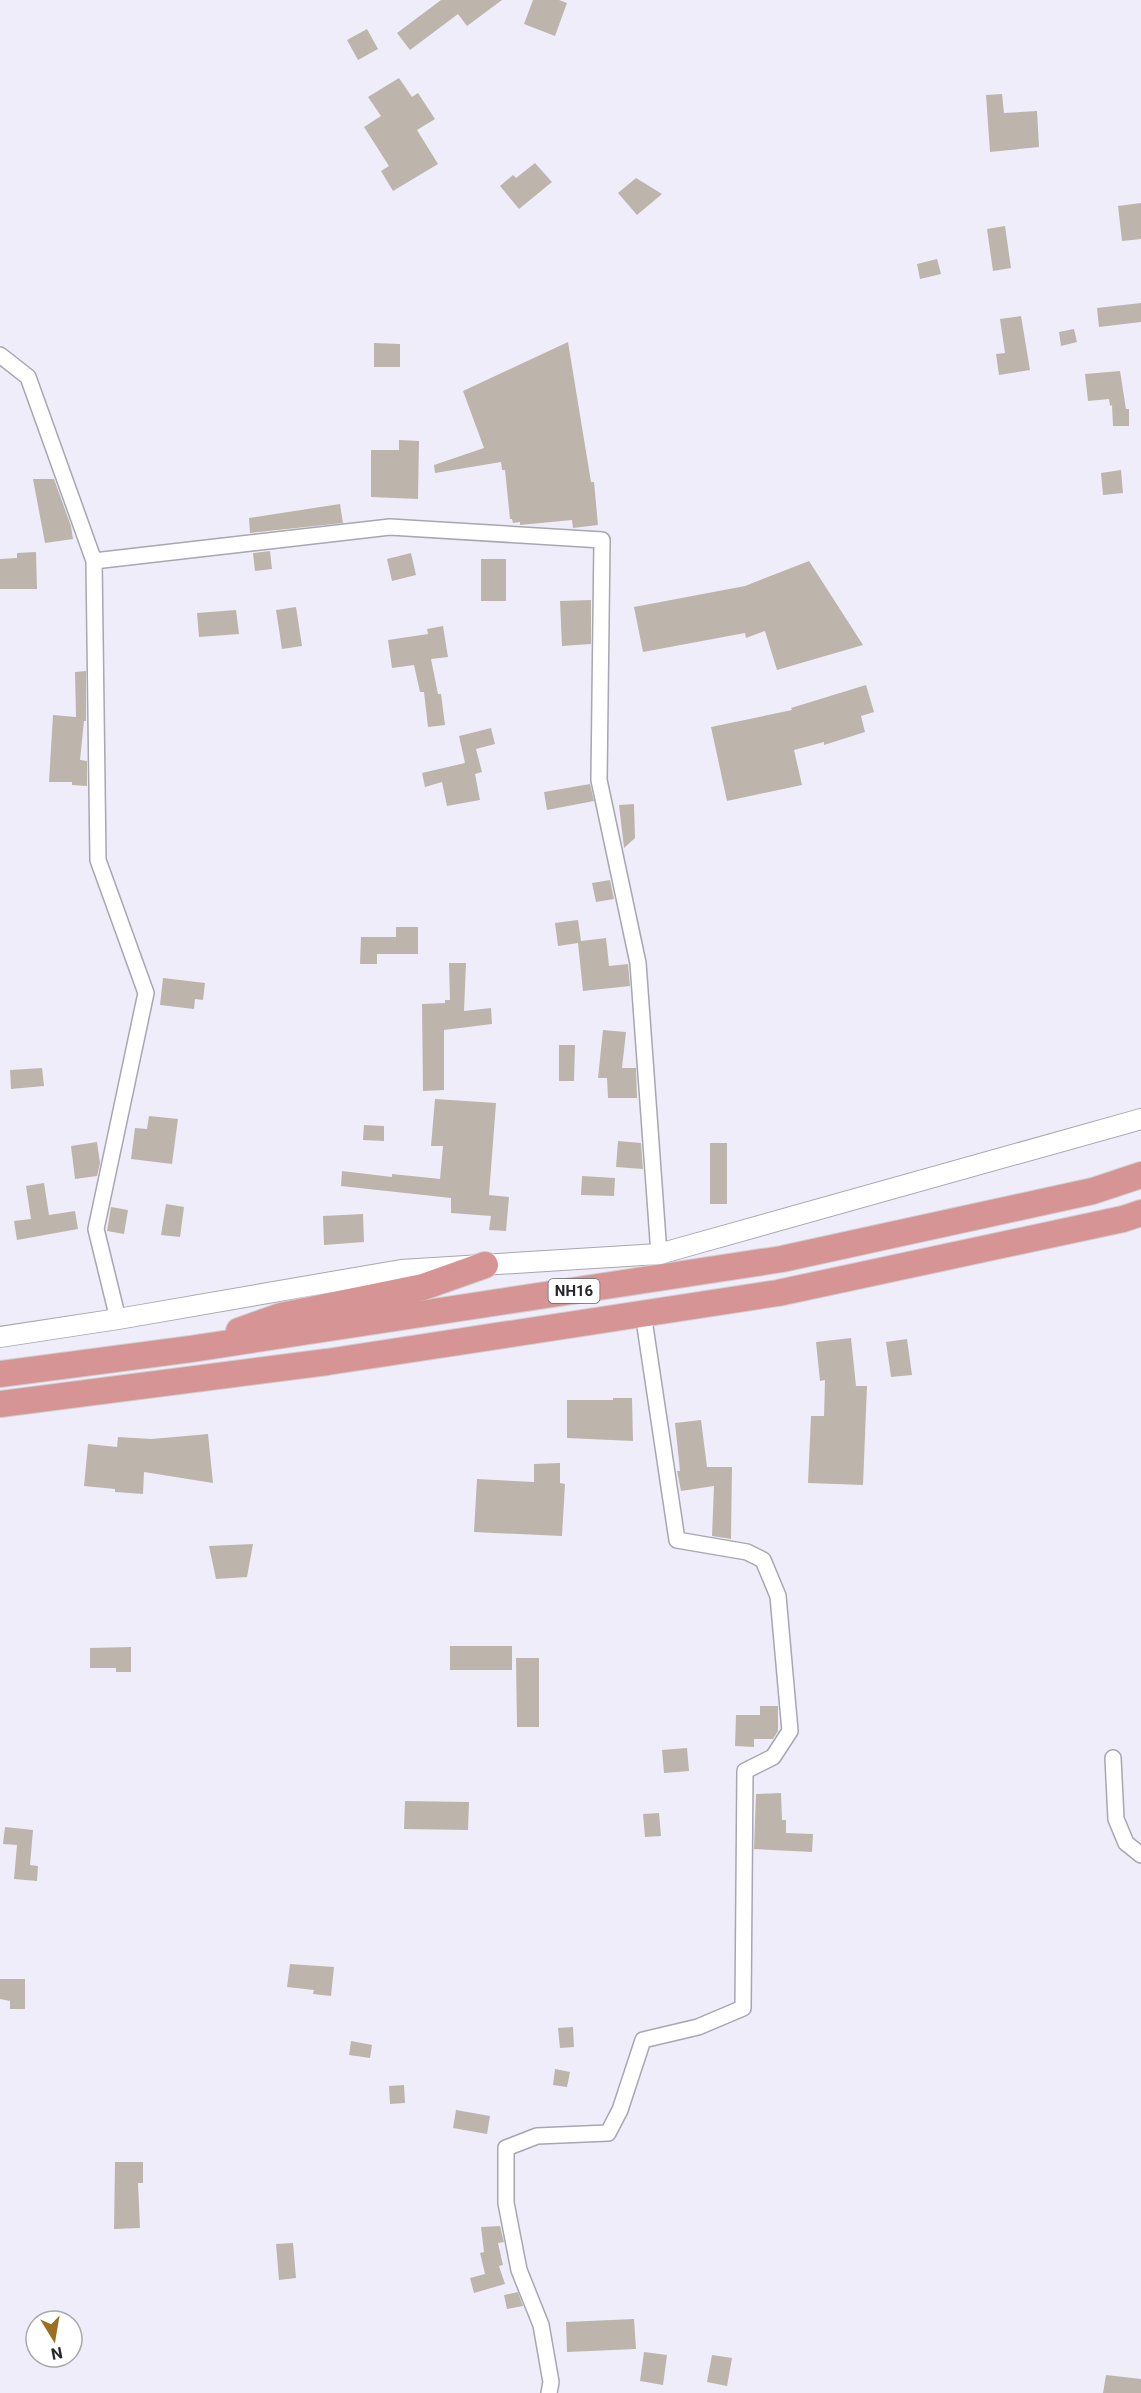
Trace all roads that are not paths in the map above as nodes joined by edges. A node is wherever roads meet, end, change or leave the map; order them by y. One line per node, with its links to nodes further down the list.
1 (0, 355): 2 (street)
2 (94, 561): 6 (street); 9 (street)
3 (1141, 1119): 6 (street)
4 (1141, 1175): 11 (highway, NH16)
5 (1141, 1213): 8 (highway, NH16)
6 (659, 1254): 7 (street)
7 (485, 1265): 9 (street); 11 (highway)
8 (643, 1313): 13 (highway, NH16); 16 (street)
9 (118, 1319): 10 (street)
10 (0, 1337)
11 (191, 1349): 12 (highway, NH16)
12 (0, 1374)
13 (0, 1404)
14 (1113, 1758): 15 (street)
15 (1141, 1855)
16 (549, 2393)

